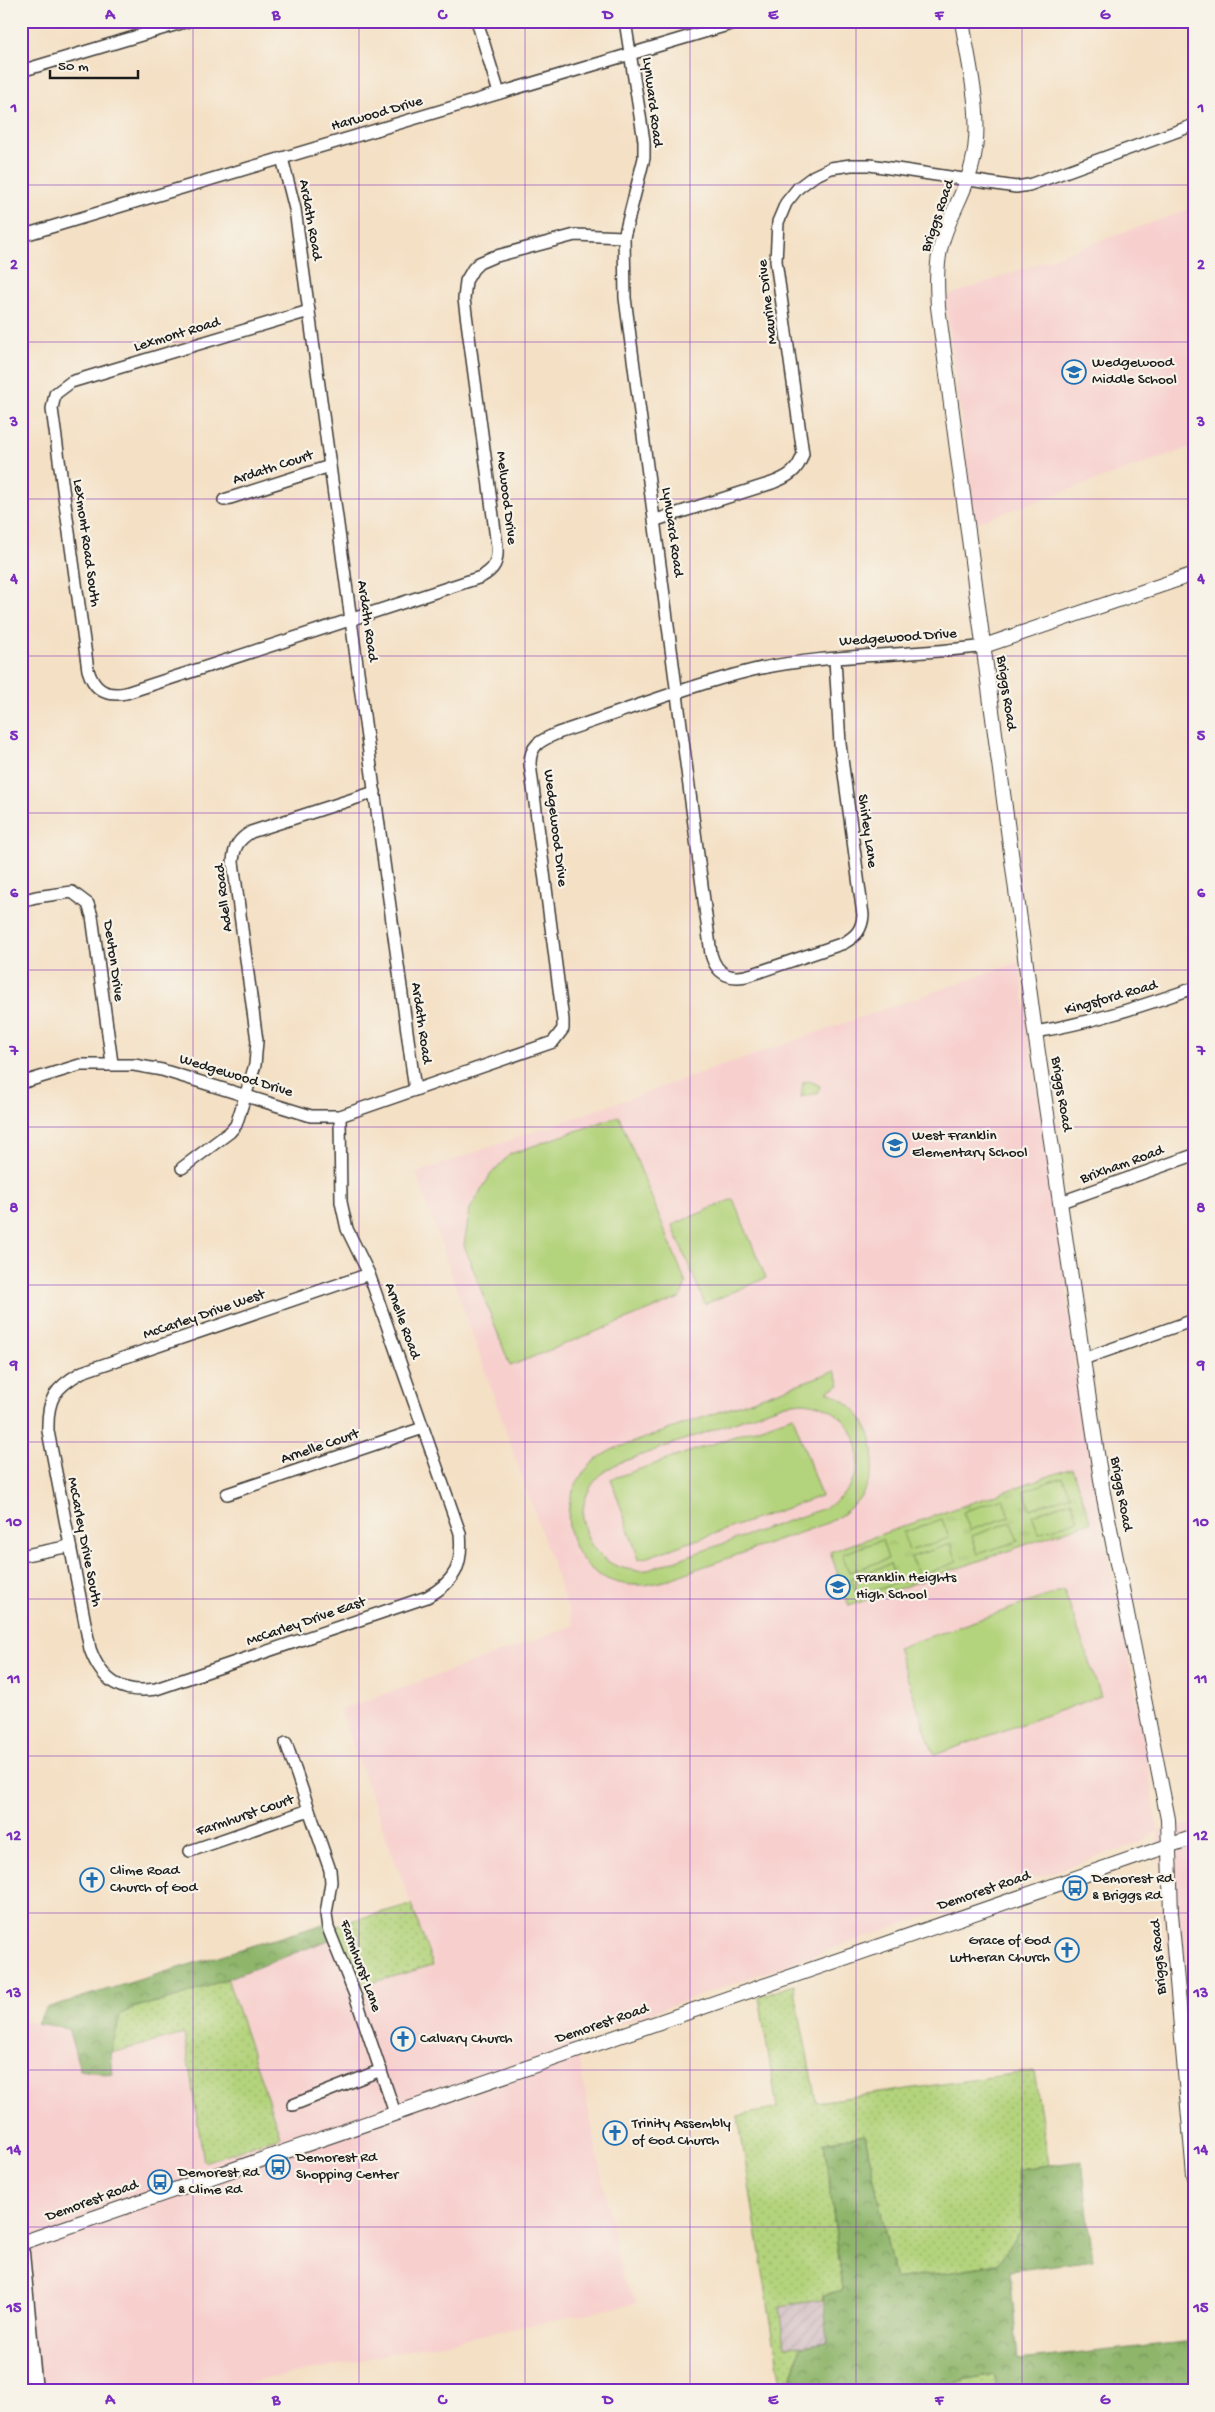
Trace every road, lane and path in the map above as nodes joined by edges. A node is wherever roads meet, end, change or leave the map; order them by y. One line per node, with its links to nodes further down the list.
1 (188, 21): 7 (street)
2 (477, 21): 8 (street)
3 (625, 21): 6 (street, Lynward Road)
4 (741, 21): 6 (street, Harwood Drive)
5 (962, 21): 11 (street, Briggs Road)
6 (630, 55): 8 (street, Harwood Drive); 13 (street, Lynward Road)
7 (21, 71)
8 (499, 93): 10 (street, Harwood Drive)
9 (1194, 125): 11 (street, Maurine Drive)
10 (282, 158): 12 (street, Harwood Drive); 14 (street, Ardath Road)
11 (967, 179): 18 (street, Maurine Drive); 21 (street, Briggs Road)
12 (21, 236)
13 (624, 237): 18 (street, Lynward Road); 20 (street, Melwood Drive)
14 (310, 311): 15 (street, Lexmont Road); 16 (street, Ardath Road)
15 (56, 394): 23 (street, Lexmont Road South)
16 (330, 466): 17 (street, Ardath Court); 20 (street, Ardath Road)
17 (224, 500)
18 (656, 520): 24 (street, Lynward Road)
19 (1194, 574): 21 (street, Wedgewood Drive)
20 (351, 619): 23 (street, Melwood Drive); 25 (street, Ardath Road)
21 (984, 646): 22 (street, Wedgewood Drive); 29 (street, Briggs Road)
22 (835, 659): 24 (street, Wedgewood Drive); 27 (street, Shirley Lane)
23 (103, 692)
24 (678, 693): 27 (street, Lynward Road); 32 (street, Wedgewood Drive)
25 (374, 792): 32 (street, Ardath Road); 33 (street, Adell Road)
26 (21, 901): 30 (street, Devton Drive)
27 (790, 961)
28 (1194, 988): 29 (street, Kingsford Road)
29 (1035, 1032): 37 (street, Briggs Road)
30 (112, 1064): 31 (street, Wedgewood Drive); 33 (street, Wedgewood Drive)
31 (21, 1083)
32 (415, 1090): 34 (street, Wedgewood Drive)
33 (245, 1096): 34 (street, Wedgewood Drive); 36 (street)
34 (340, 1116): 38 (street, Arnelle Road)
35 (1194, 1155): 37 (street, Brixham Road)
36 (182, 1168)
37 (1061, 1202): 40 (street, Briggs Road)
38 (369, 1274): 41 (street, McCarley Drive West); 42 (street, Arnelle Road)
39 (1194, 1320): 40 (street)
40 (1083, 1359): 51 (street, Briggs Road)
41 (54, 1394): 45 (street, McCarley Drive South)
42 (423, 1428): 43 (street, Arnelle Court); 44 (street, Arnelle Road)
43 (227, 1494)
44 (460, 1533): 47 (street, McCarley Drive East)
45 (70, 1546): 46 (street); 47 (street, McCarley Drive South)
46 (21, 1556)
47 (119, 1686)
48 (286, 1743): 49 (street, Farmhurst Lane)
49 (309, 1810): 52 (street, Farmhurst Court); 53 (street, Farmhurst Lane)
50 (1194, 1837): 51 (street, Demorest Road)
51 (1168, 1846): 55 (street, Demorest Road); 56 (street, Briggs Road)
52 (190, 1850)
53 (381, 2070): 54 (street); 55 (street, Farmhurst Lane)
54 (293, 2105)
55 (395, 2113): 57 (street, Demorest Road)
56 (1194, 2175)
57 (21, 2243)
58 (21, 2254): 59 (main road)
59 (34, 2391)

